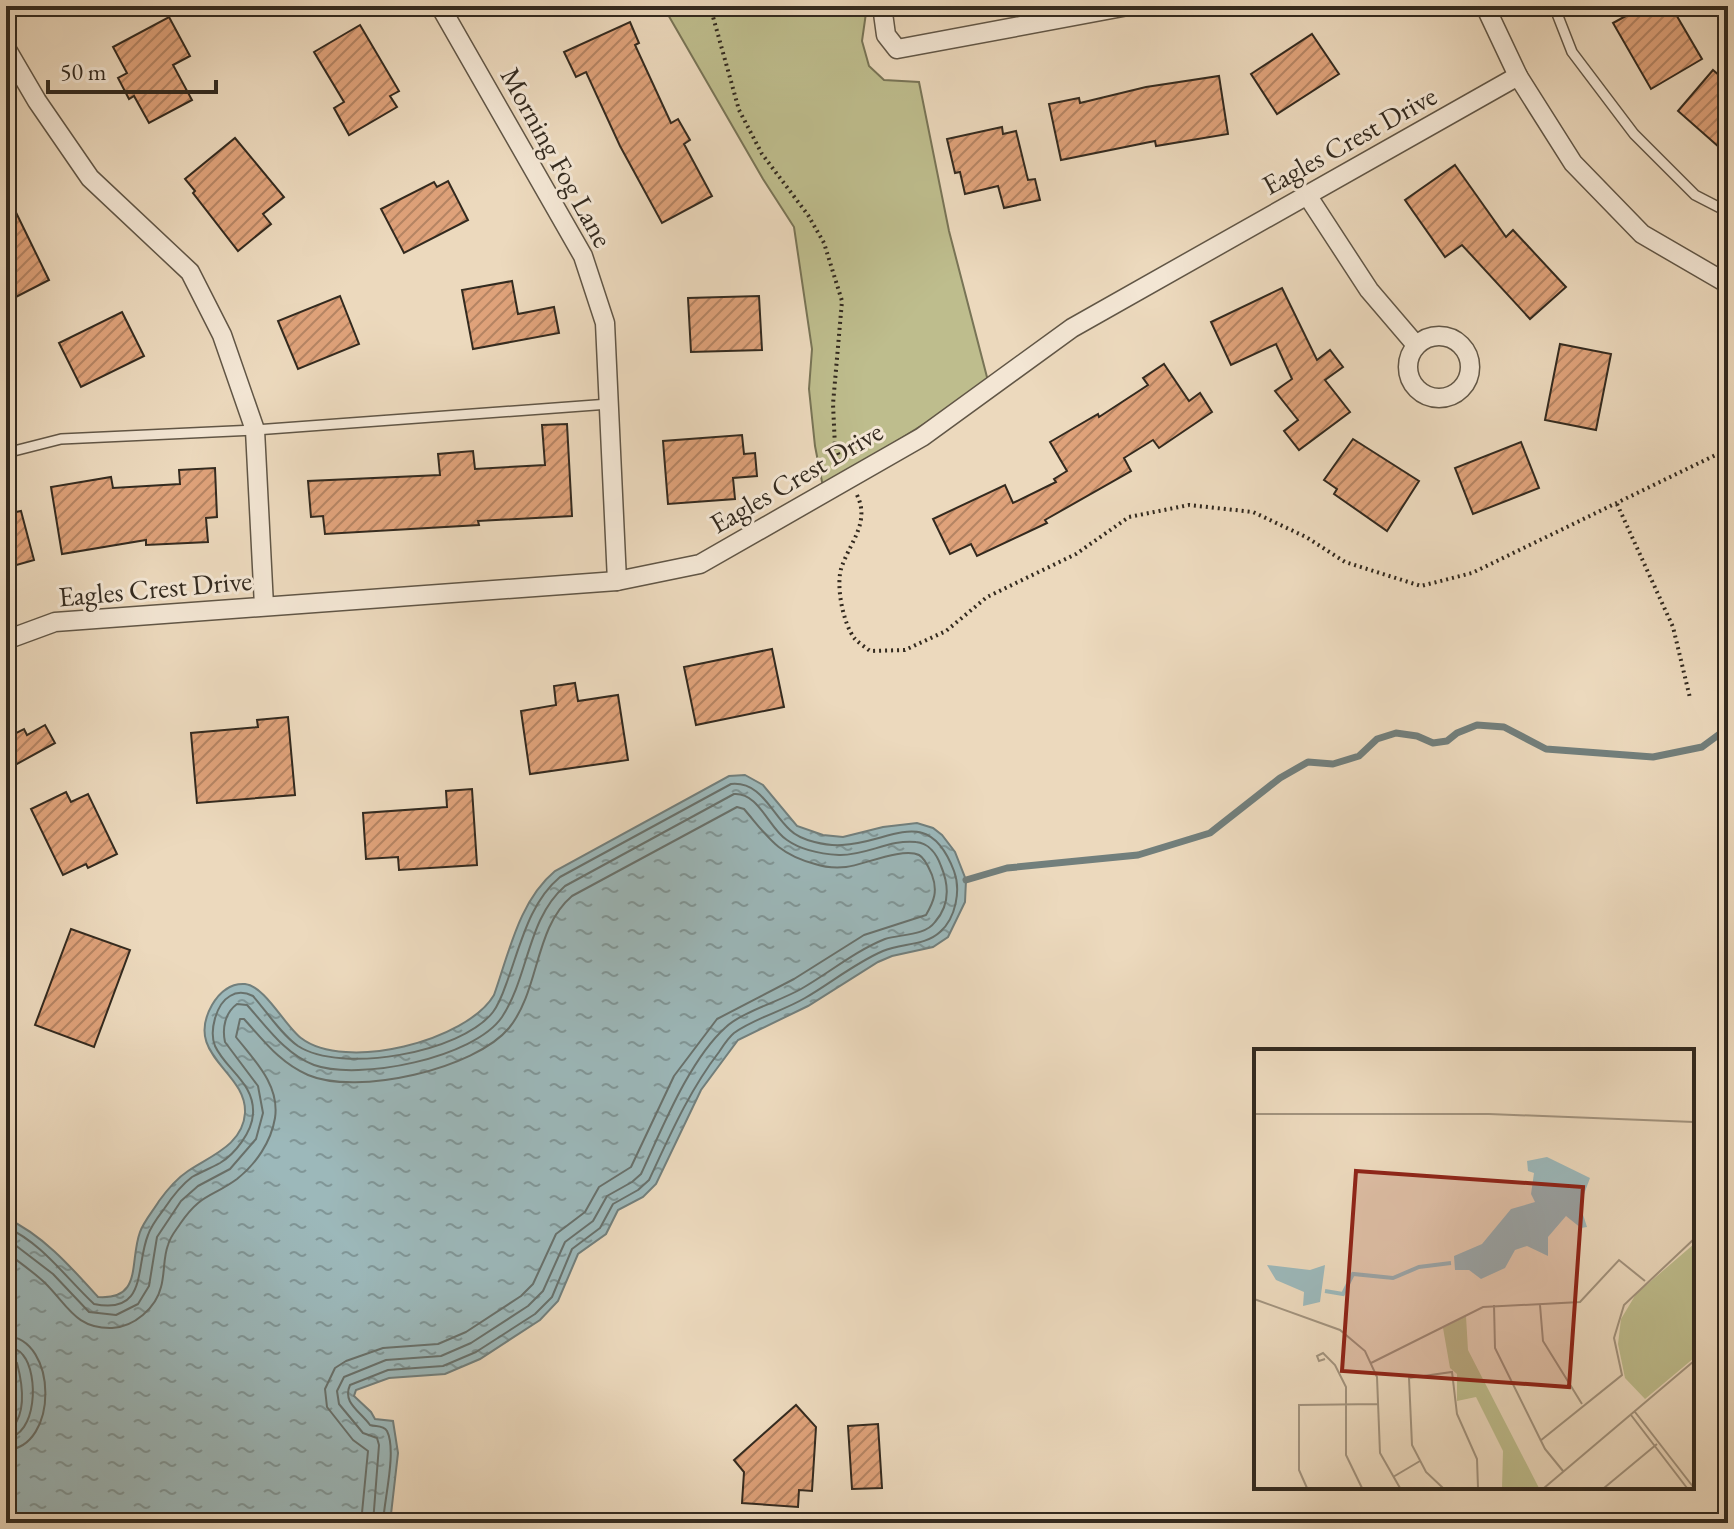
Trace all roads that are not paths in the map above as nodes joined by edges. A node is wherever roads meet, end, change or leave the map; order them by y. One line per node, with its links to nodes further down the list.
1 (440, 6): 13 (street, Morning Fog Lane)
2 (882, 6): 6 (street)
3 (1128, 6): 6 (street)
4 (1485, 6): 8 (street)
5 (1554, 6): 10 (lane)
6 (1053, 13)
7 (6, 48): 14 (street)
8 (1518, 76): 9 (street, Eagles Crest Drive); 11 (street)
9 (1307, 195): 12 (street); 16 (street, Eagles Crest Drive)
10 (1728, 212)
11 (1728, 284)
12 (1416, 345)
13 (609, 404): 14 (lane); 16 (street, Morning Fog Lane)
14 (255, 430): 15 (lane); 17 (street)
15 (6, 453)
16 (617, 581): 17 (street, Eagles Crest Drive)
17 (264, 606): 18 (street, Eagles Crest Drive)
18 (6, 640)

